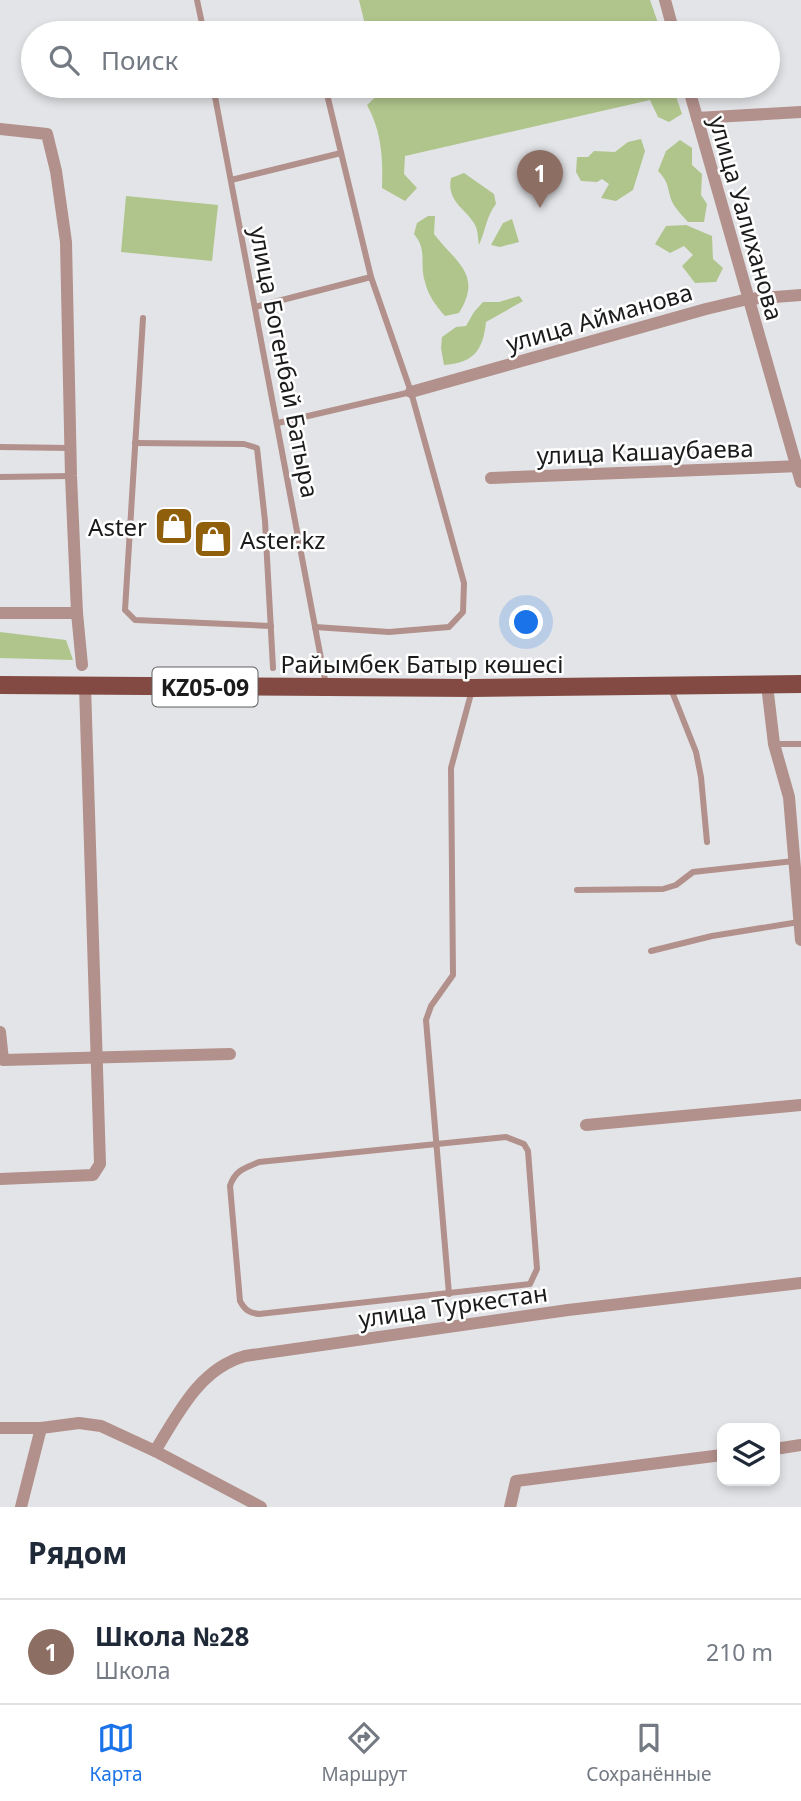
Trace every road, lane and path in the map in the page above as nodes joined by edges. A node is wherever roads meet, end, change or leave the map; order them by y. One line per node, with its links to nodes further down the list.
1 (199, 0): 3 (lane)
2 (665, 0): 4 (street)
3 (202, 21)
4 (671, 21)
5 (216, 98): 12 (lane, улица Богенбай Батыра)
6 (328, 98): 11 (lane)
7 (691, 98): 9 (street, улица Уалиханова)
8 (801, 112): 9 (street)
9 (697, 118): 15 (street, улица Уалиханова)
10 (0, 129): 22 (street)
11 (341, 153): 12 (lane); 13 (lane)
12 (231, 180): 16 (lane, улица Богенбай Батыра)
13 (371, 277): 16 (lane); 18 (lane)
14 (801, 295): 15 (street, улица Айманова)
15 (748, 299): 18 (street, улица Айманова); 23 (street, улица Уалиханова)
16 (255, 307): 19 (lane, улица Богенбай Батыра)
17 (143, 318): 20 (lane)
18 (411, 392): 19 (lane); 31 (lane)
19 (278, 423): 31 (lane, улица Богенбай Батыра)
20 (135, 443): 30 (lane); 30 (lane)
21 (0, 447): 22 (lane)
22 (70, 448): 24 (street)
23 (798, 466): 26 (street, улица Кашаубаева); 27 (street, улица Уалиханова)
24 (71, 476): 25 (lane); 29 (street)
25 (0, 477)
26 (491, 478)
27 (801, 482)
28 (0, 613): 29 (street)
29 (76, 613): 32 (street)
30 (271, 626): 33 (lane)
31 (315, 627): 38 (lane, улица Богенбай Батыра)
32 (82, 665)
33 (273, 668)
34 (801, 684): 36 (main road, Райымбек Батыр көшесі / KZ05-09)
35 (0, 685): 37 (main road, Райымбек Батыр көшесі / KZ05-09)
36 (767, 685): 39 (main road, Райымбек Батыр көшесі / KZ05-09); 41 (street)
37 (85, 686): 38 (main road, Райымбек Батыр көшесі / KZ05-09); 51 (street)
38 (326, 687): 40 (main road, Райымбек Батыр көшесі / KZ05-09)
39 (670, 687): 40 (main road, Райымбек Батыр көшесі / KZ05-09); 43 (lane)
40 (472, 688): 54 (lane)
41 (774, 744): 42 (lane); 44 (street)
42 (801, 744)
43 (707, 842)
44 (794, 861): 45 (lane); 46 (street)
45 (578, 890)
46 (799, 922): 47 (street); 48 (lane)
47 (801, 940)
48 (652, 951)
49 (0, 1032): 51 (street)
50 (230, 1054): 51 (street)
51 (97, 1056): 55 (street)
52 (801, 1105): 53 (street)
53 (586, 1125)
54 (438, 1145): 57 (lane); 57 (lane); 57 (lane)
55 (0, 1179)
56 (801, 1283): 62 (street, улица Туркестан)
57 (449, 1294)
58 (0, 1428): 59 (street)
59 (40, 1428): 62 (street); 64 (street)
60 (801, 1445): 61 (street)
61 (780, 1447)
62 (155, 1451): 65 (street)
63 (717, 1456): 66 (street)
64 (21, 1507)
65 (261, 1507)
66 (510, 1507)

